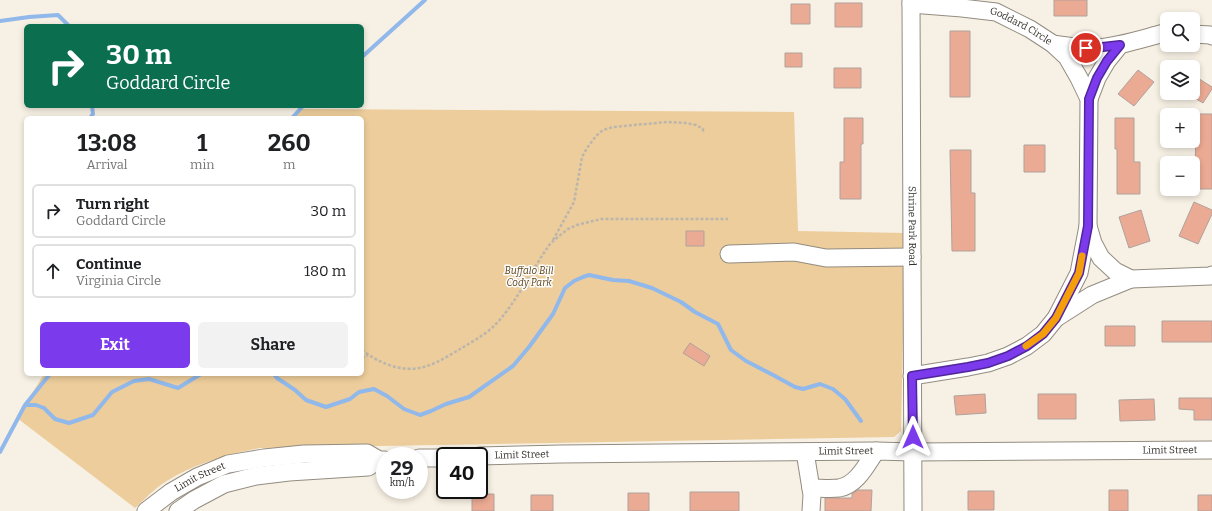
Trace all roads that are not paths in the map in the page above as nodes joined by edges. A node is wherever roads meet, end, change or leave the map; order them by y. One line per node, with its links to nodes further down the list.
1 (911, 2): 5 (street, Goddard Circle); 10 (street, Shrine Park Road)
2 (1200, 34): 4 (street)
3 (1160, 35): 6 (street)
4 (1212, 36)
5 (1053, 44): 6 (street); 7 (street, Goddard Circle)
6 (1120, 45): 7 (street)
7 (1089, 99): 8 (street, Goddard Circle)
8 (1088, 226): 12 (street); 13 (street, Goddard Circle)
9 (729, 254): 10 (street)
10 (912, 257): 14 (street, Shrine Park Road)
11 (1211, 276): 12 (street)
12 (1131, 279): 13 (street, Goddard Circle)
13 (1056, 318): 14 (street, Goddard Circle)
14 (912, 376): 18 (street, Shrine Park Road)
15 (1212, 450): 18 (street, Limit Street)
16 (876, 451): 17 (street, Limit Street); 18 (street, Limit Street); 22 (street)
17 (805, 452): 19 (street, Limit Street); 22 (street)
18 (913, 452): 26 (street, Shrine Park Road)
19 (488, 456)
20 (376, 457): 23 (street, Limit Street)
21 (376, 463): 24 (street, Limit Street)
22 (811, 488): 25 (street)
23 (146, 511)
24 (178, 511)
25 (811, 511)
26 (913, 511)

